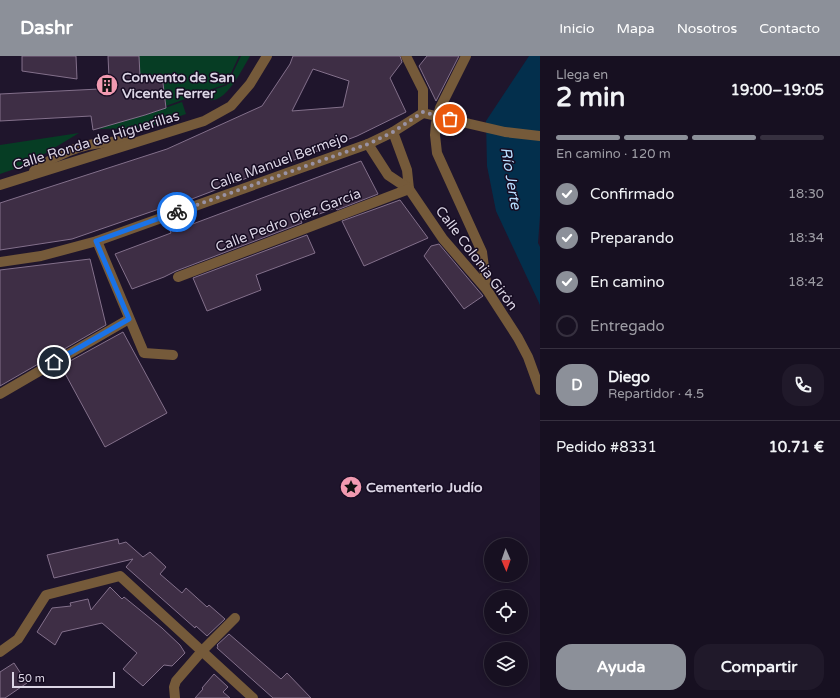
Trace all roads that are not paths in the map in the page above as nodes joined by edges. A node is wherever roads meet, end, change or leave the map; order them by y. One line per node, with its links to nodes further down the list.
1 (267, 56): 8 (street, Calle Ronda de Higuerillas)
2 (406, 56): 4 (street)
3 (466, 56): 13 (street)
4 (423, 112): 5 (street, Calle Manuel Bermejo); 6 (street, bridge)
5 (393, 132): 7 (street, Calle Manuel Bermejo); 9 (street, Calle Colonia Girón)
6 (540, 136)
7 (368, 144): 9 (street, Calle Colonia Girón); 10 (street, Calle Manuel Bermejo)
8 (0, 184)
9 (409, 188): 12 (street, Calle Pedro Díez García); 13 (street, Calle Colonia Girón)
10 (96, 241): 11 (street, Calle Manuel Bermejo); 14 (street)
11 (0, 262)
12 (178, 277)
13 (487, 290): 16 (street, Calle Colonia Girón)
14 (129, 319): 15 (street); 17 (street)
15 (173, 355)
16 (540, 390)
17 (0, 394)
18 (235, 618): 19 (street)
19 (202, 651): 20 (street); 21 (street); 22 (street)
20 (0, 652)
21 (175, 698)
22 (253, 698)

